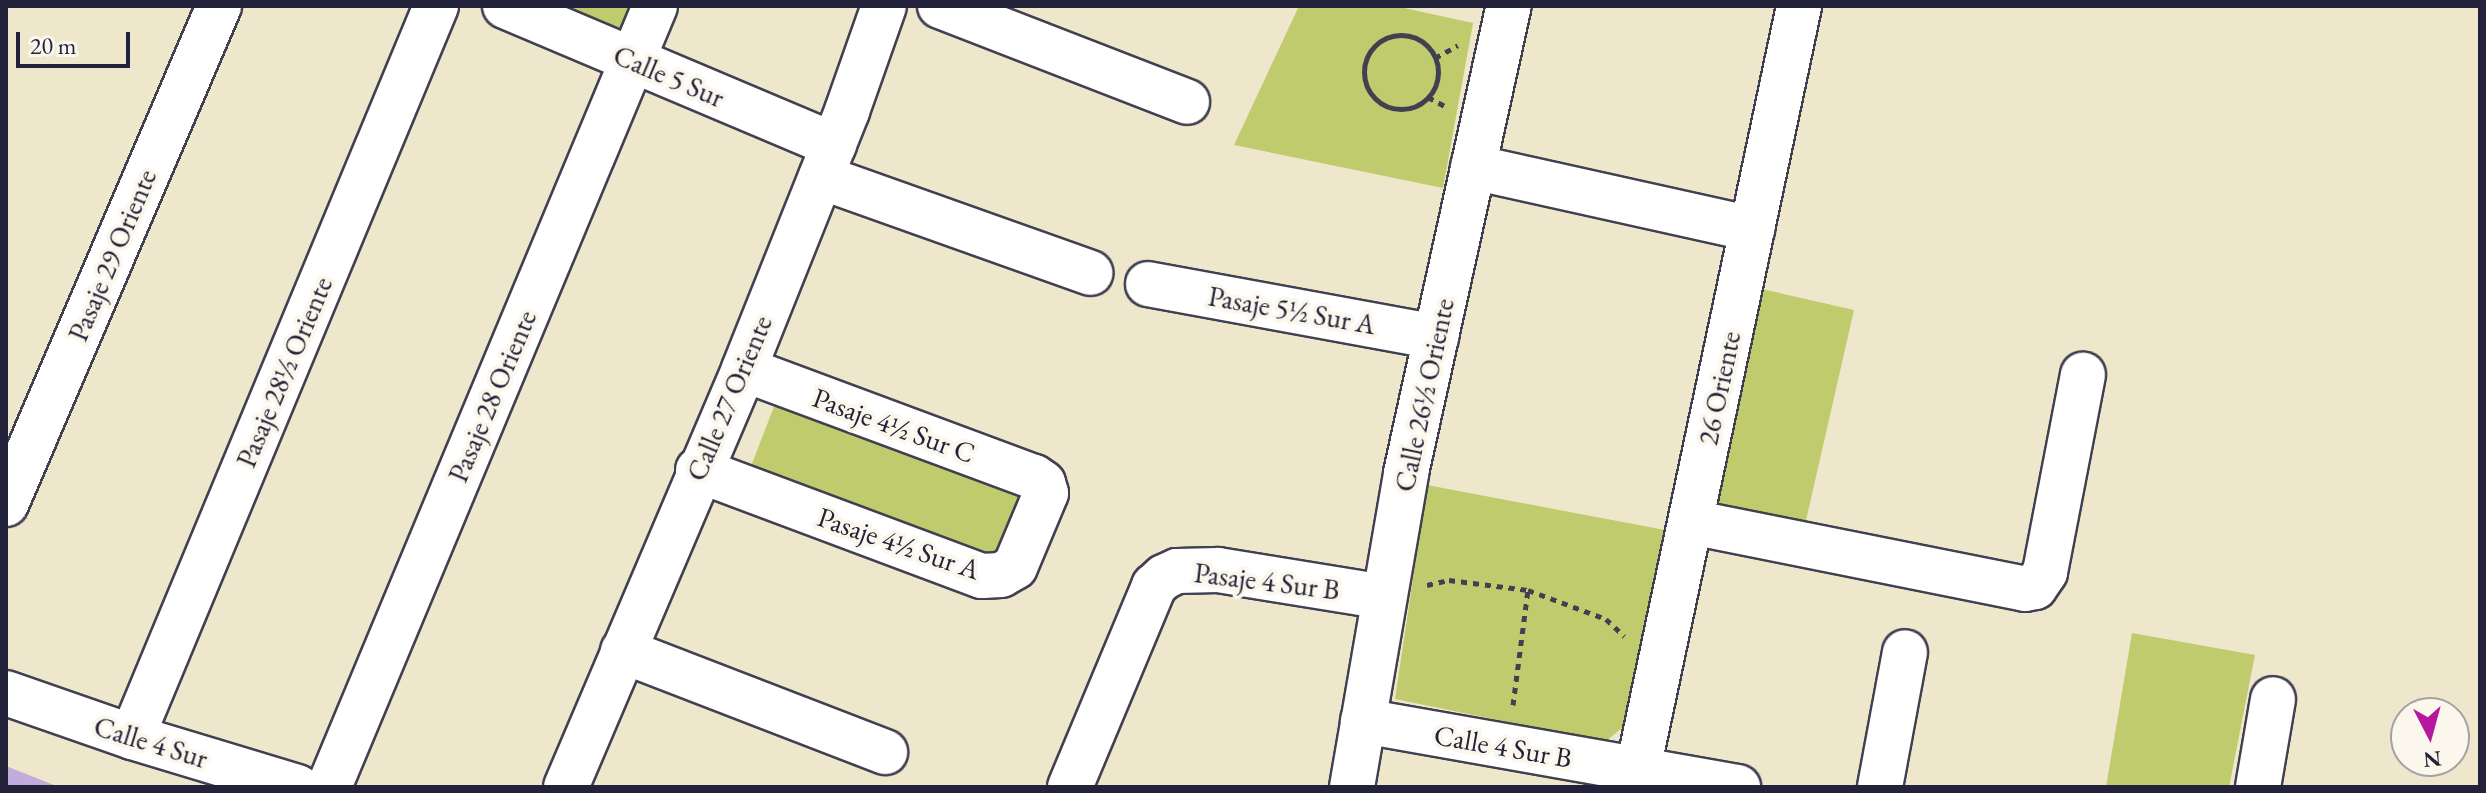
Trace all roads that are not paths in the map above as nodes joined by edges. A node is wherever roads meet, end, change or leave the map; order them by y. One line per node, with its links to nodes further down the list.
1 (219, 6): 21 (street, Pasaje 29 Oriente)
2 (436, 6): 29 (street, Pasaje 28½ Oriente)
3 (505, 6): 9 (street, Calle 5 Sur)
4 (655, 6): 9 (street, Pasaje 28 Oriente)
5 (884, 6): 11 (street, Calle 27 Oriente)
6 (940, 6): 10 (street)
7 (1509, 6): 12 (street, Calle 26½ Oriente)
8 (1799, 6): 13 (street, 26 Oriente)
9 (632, 60): 11 (street, Calle 5 Sur); 34 (street, Pasaje 28 Oriente)
10 (1187, 102)
11 (828, 161): 14 (street, Calle 5 Sur); 17 (street, Calle 27 Oriente)
12 (1473, 167): 13 (street); 16 (street, Calle 26½ Oriente)
13 (1752, 229): 22 (street, 26 Oriente)
14 (1090, 273)
15 (1148, 284): 16 (street, Pasaje 5½ Sur A)
16 (1436, 337): 23 (street, Calle 26½ Oriente)
17 (744, 369): 19 (street, Calle 27 Oriente); 20 (street, Pasaje 4½ Sur C)
18 (2083, 375): 22 (street)
19 (698, 470): 20 (street, Pasaje 4½ Sur A); 24 (street, Calle 27 Oriente)
20 (1043, 483)
21 (6, 504)
22 (1691, 522): 31 (street, 26 Oriente)
23 (1384, 597): 28 (street, Calle 26½ Oriente); 36 (street, Pasaje 4 Sur B)
24 (623, 651): 30 (street); 35 (street, Calle 27 Oriente)
25 (1905, 652): 39 (street)
26 (6, 693): 29 (street, Calle 4 Sur)
27 (2273, 699): 40 (street)
28 (1363, 721): 31 (street, Calle 4 Sur B); 37 (street, Calle 26½ Oriente)
29 (132, 737): 32 (street, Calle 4 Sur)
30 (885, 752)
31 (1638, 769): 38 (street, Calle 4 Sur B)
32 (207, 774): 33 (street, Calle 4 Sur)
33 (298, 787)
34 (329, 787)
35 (566, 787)
36 (1070, 787)
37 (1352, 787)
38 (1738, 787)
39 (1880, 787)
40 (2258, 787)

